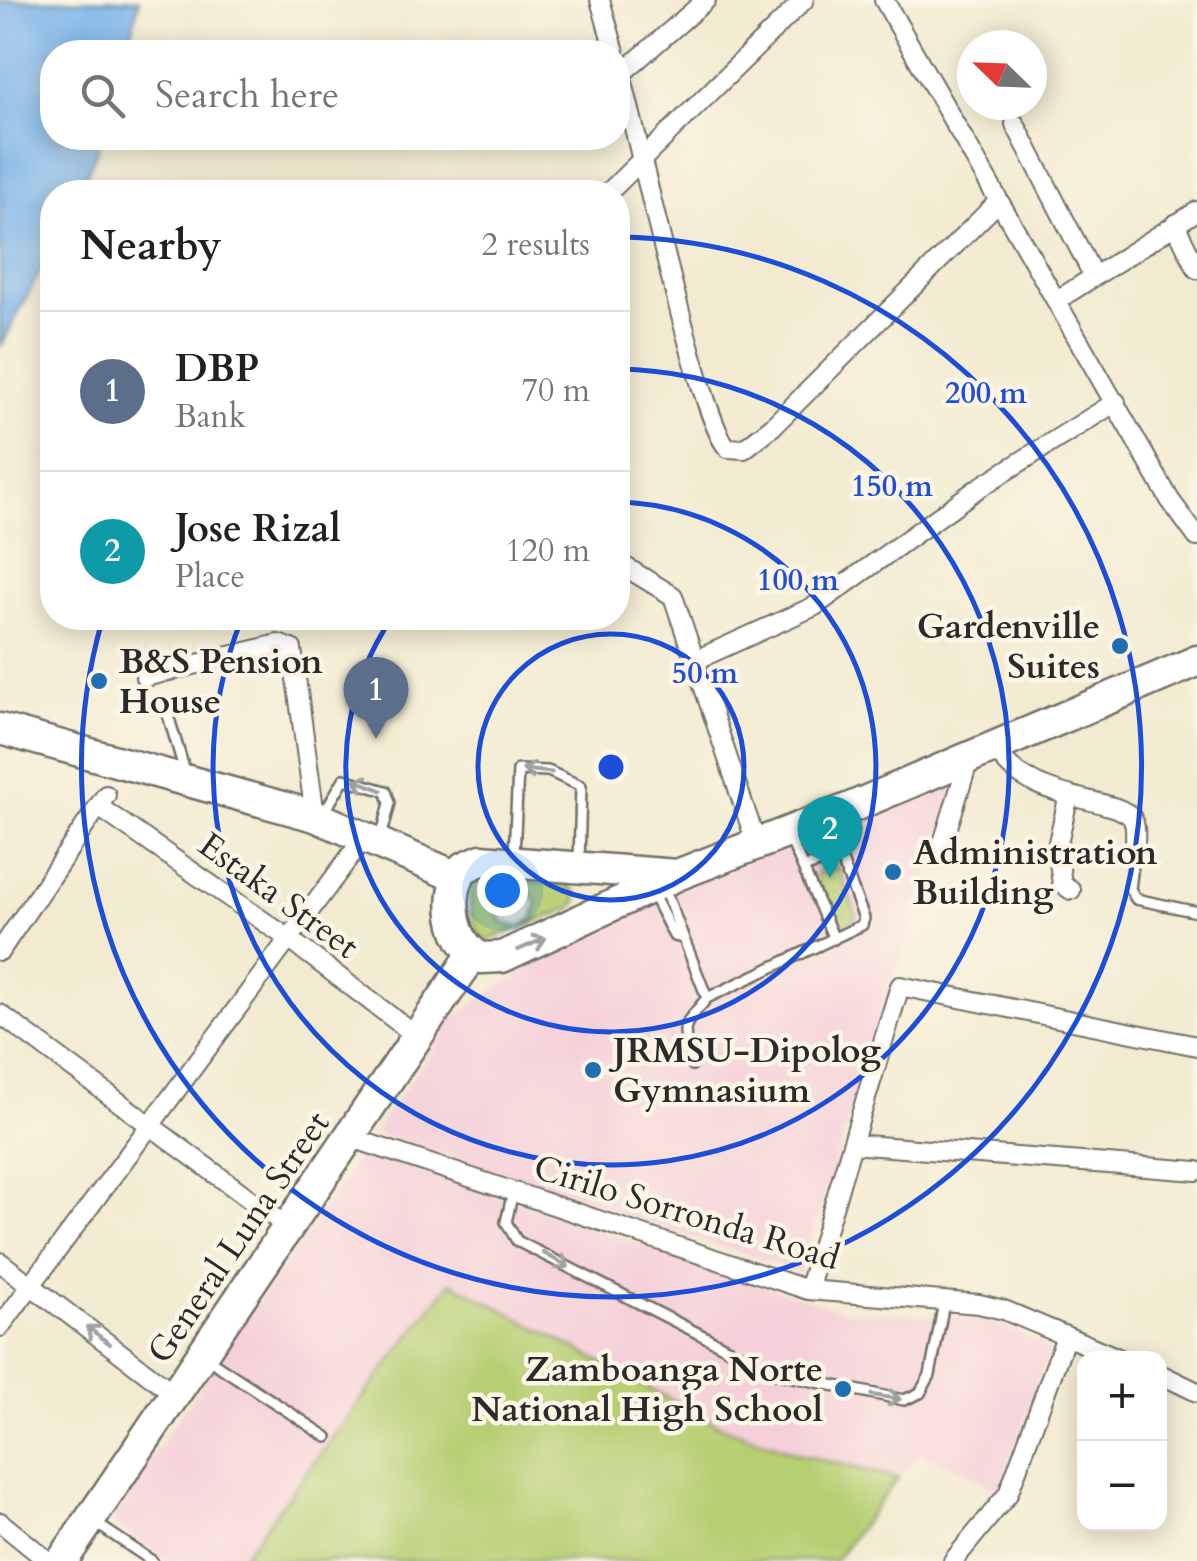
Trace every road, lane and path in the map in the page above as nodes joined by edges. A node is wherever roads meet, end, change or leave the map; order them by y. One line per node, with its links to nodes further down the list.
1 (600, 0): 5 (street)
2 (706, 0): 6 (street)
3 (804, 0): 9 (street)
4 (884, 0): 11 (street)
5 (612, 40)
6 (630, 59)
7 (630, 106): 9 (street)
8 (1015, 124): 15 (street)
9 (644, 155): 10 (street); 11 (street)
10 (620, 180)
11 (1000, 201): 16 (street)
12 (1197, 211): 13 (street)
13 (1175, 224): 14 (street); 15 (street)
14 (1197, 270)
15 (1094, 277): 16 (street)
16 (1059, 300): 17 (street)
17 (1116, 402): 18 (street); 20 (street)
18 (1197, 538)
19 (630, 571): 20 (street)
20 (696, 660): 31 (street)
21 (1197, 660): 25 (main road)
22 (145, 677): 28 (street)
23 (165, 705): 26 (lane)
24 (0, 729): 26 (main road)
25 (982, 753): 27 (street); 29 (main road); 33 (street)
26 (188, 782): 28 (main road)
27 (1068, 798): 32 (street); 39 (street)
28 (318, 817): 30 (main road); 30 (lane, one-way to 28)
29 (787, 833): 31 (main road); 35 (lane)
30 (373, 838): 37 (main road); 43 (street)
31 (757, 844): 38 (main road)
32 (1134, 857): 40 (lane)
33 (938, 859)
34 (514, 863): 36 (main road); 36 (lane, one-way to 34); 37 (main road)
35 (806, 867): 42 (lane); 42 (lane)
36 (579, 871): 38 (main road); 41 (main road)
37 (458, 877): 45 (main road)
38 (662, 882): 41 (main road); 46 (lane)
39 (1071, 890)
40 (1197, 912)
41 (588, 917): 45 (main road, one-way to 41)
42 (834, 938): 46 (lane)
43 (289, 939): 44 (street, Estaka Street); 48 (street, Estaka Street); 51 (street)
44 (0, 951)
45 (472, 954): 48 (main road, General Luna Street)
46 (707, 998): 50 (lane)
47 (0, 1014): 51 (street)
48 (420, 1038): 52 (main road, General Luna Street)
49 (1197, 1046): 53 (street)
50 (692, 1065)
51 (152, 1124): 56 (street); 58 (street)
52 (352, 1138): 55 (street, Cirilo Sorronda Road); 56 (main road, General Luna Street)
53 (852, 1144): 54 (street); 59 (street)
54 (1197, 1171)
55 (513, 1192): 59 (street, Cirilo Sorronda Road); 60 (lane, one-way to 60)
56 (290, 1228): 64 (main road, General Luna Street)
57 (0, 1262): 58 (street)
58 (31, 1284): 61 (street); 67 (street, one-way to 58)
59 (808, 1290): 60 (street, Cirilo Sorronda Road)
60 (944, 1302): 62 (street, Cirilo Sorronda Road)
61 (0, 1327)
62 (1065, 1339): 63 (street, Cirilo Sorronda Road); 74 (street)
63 (1098, 1351)
64 (203, 1356): 67 (main road, General Luna Street); 68 (lane)
65 (1167, 1377): 66 (street)
66 (1197, 1392)
67 (176, 1394): 69 (main road, General Luna Street)
68 (326, 1437)
69 (90, 1519): 72 (main road, General Luna Street); 73 (lane)
70 (0, 1522): 71 (street)
71 (48, 1561)
72 (62, 1561)
73 (152, 1561)
74 (953, 1561)

